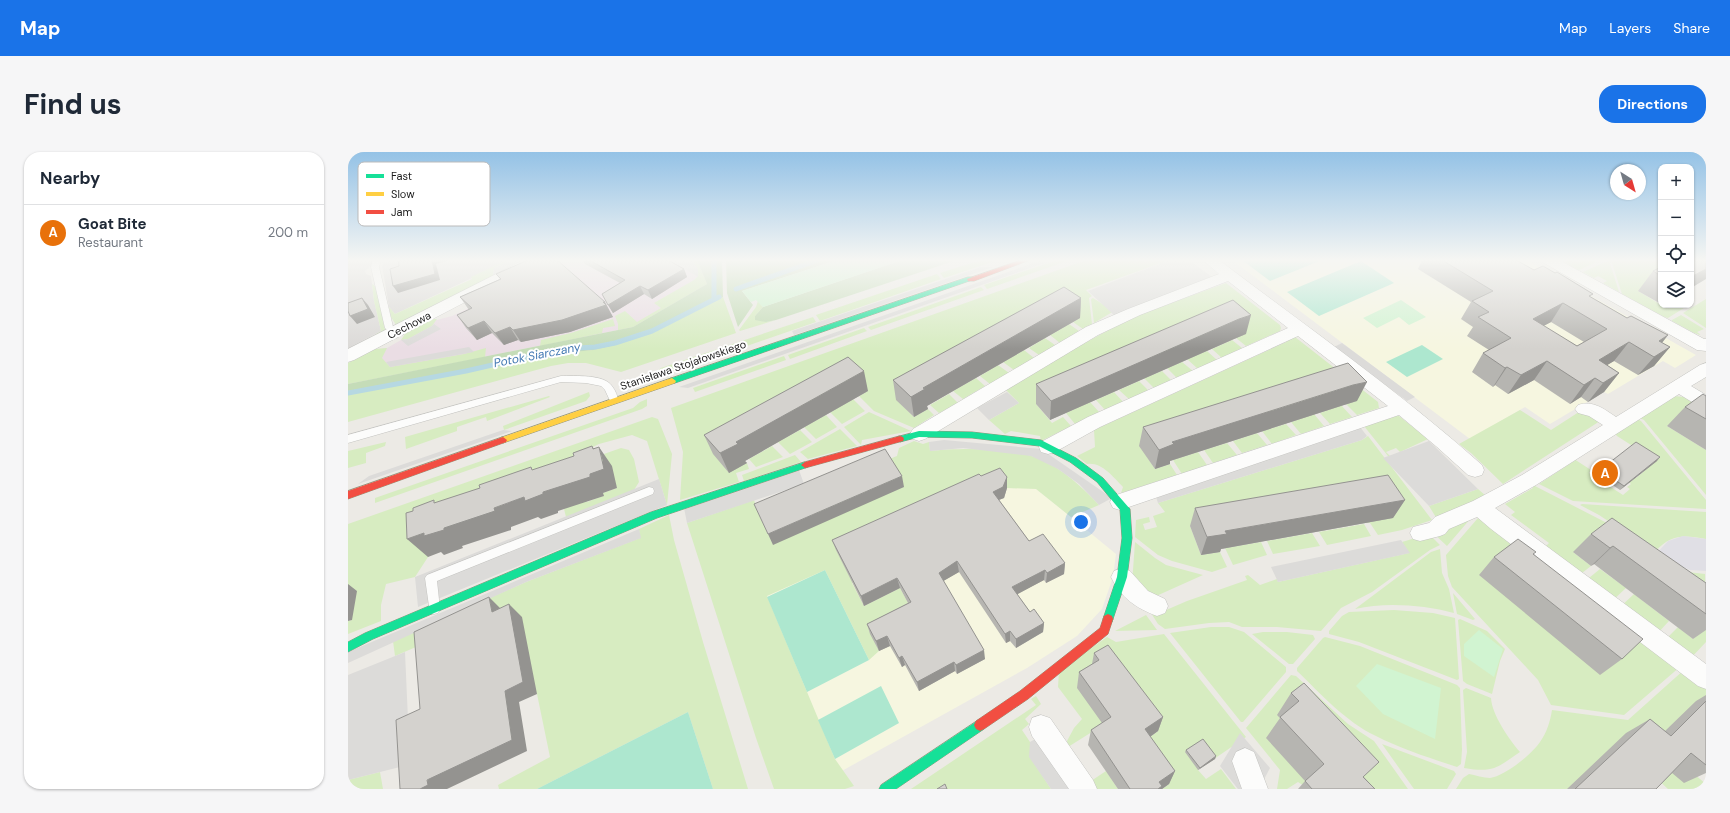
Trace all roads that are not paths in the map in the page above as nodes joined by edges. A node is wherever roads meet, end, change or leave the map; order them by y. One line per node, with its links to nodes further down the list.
1 (380, 290): 8 (lane)
2 (477, 290): 8 (street, Cechowa)
3 (940, 290): 13 (street, Stanisława Stojałowskiego)
4 (1193, 290): 18 (street)
5 (1248, 290): 7 (street)
6 (1602, 290): 9 (street)
7 (1299, 329): 15 (street); 20 (street)
8 (394, 332): 10 (street, Cechowa)
9 (1706, 344)
10 (348, 356)
11 (1706, 369): 12 (street)
12 (1678, 386): 14 (street); 17 (street)
13 (614, 401): 19 (lane); 23 (street, Stanisława Stojałowskiego)
14 (1706, 404)
15 (1402, 408): 21 (street); 24 (street)
16 (1584, 408): 17 (street)
17 (1616, 425): 25 (street)
18 (919, 434): 20 (street); 29 (street)
19 (348, 439)
20 (1048, 447): 24 (street)
21 (1475, 470)
22 (649, 491): 29 (lane)
23 (348, 495)
24 (1120, 502): 27 (street)
25 (1480, 508): 26 (street); 31 (street)
26 (1420, 533)
27 (1122, 577): 28 (street); 34 (street)
28 (1157, 606)
29 (434, 609): 30 (street)
30 (348, 647)
31 (1706, 678)
32 (1041, 727): 35 (street)
33 (1244, 761): 36 (street)
34 (885, 789)
35 (1084, 789)
36 (1255, 789)

